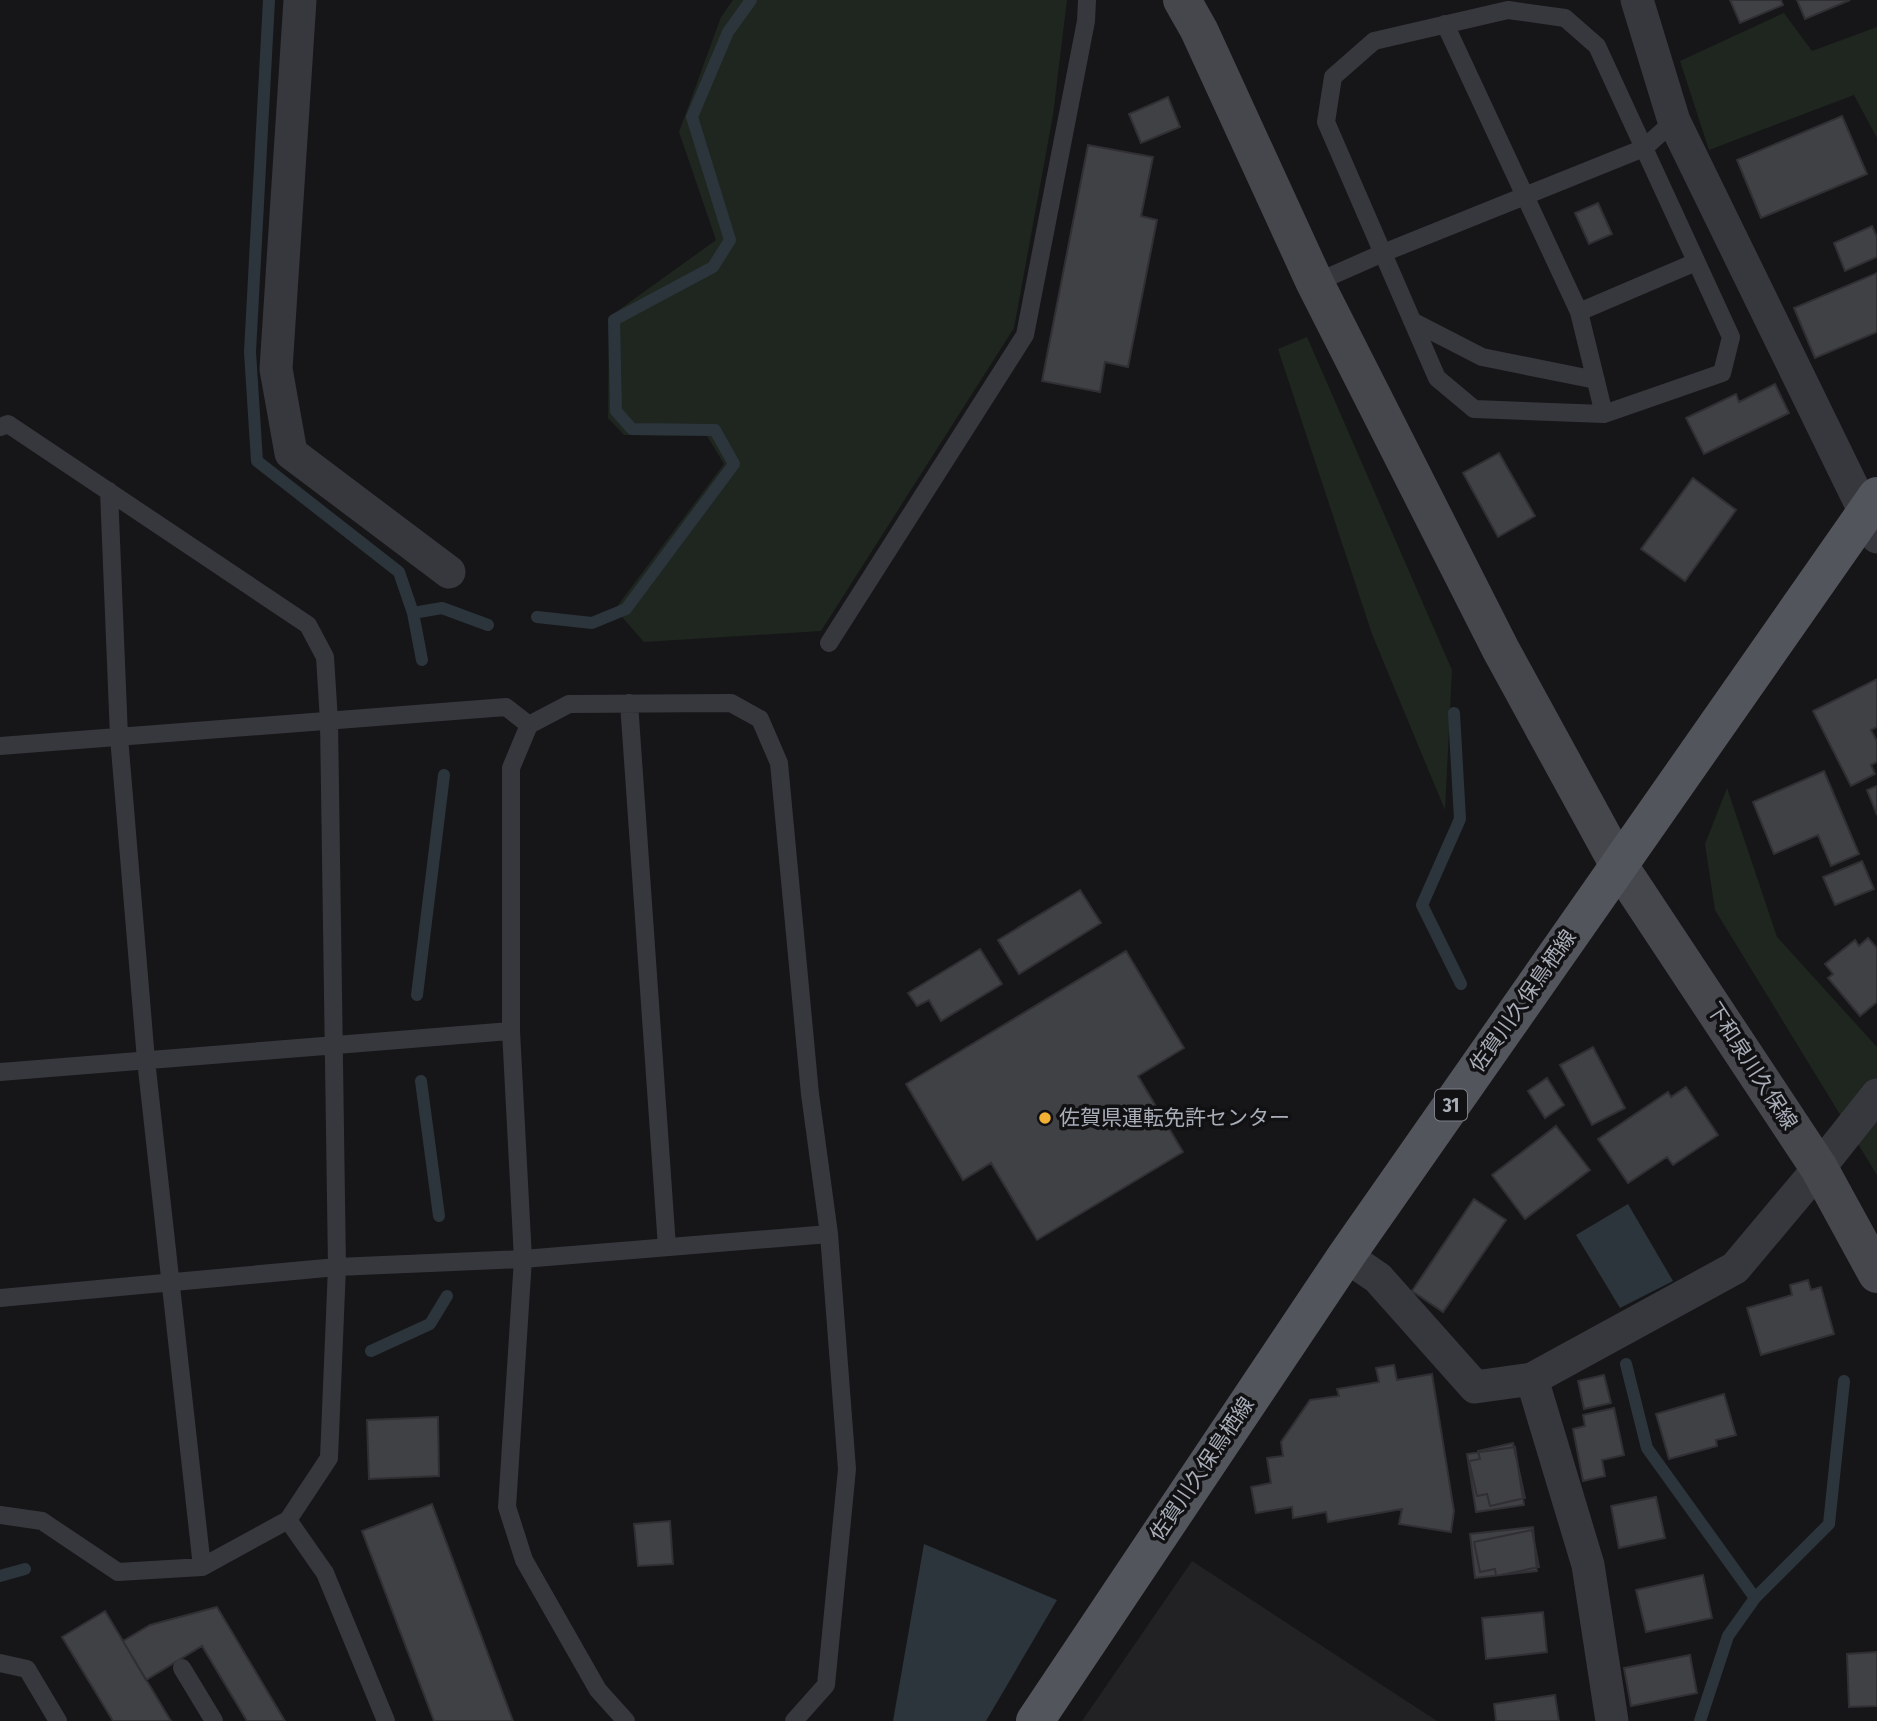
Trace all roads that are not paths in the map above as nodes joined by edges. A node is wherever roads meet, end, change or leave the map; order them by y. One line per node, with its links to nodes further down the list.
1 (300, 0): 19 (street)
2 (1087, 0): 20 (lane)
3 (1182, 0): 11 (street, 下和泉川久保線)
4 (1637, 0): 6 (street)
5 (1445, 24): 7 (lane); 8 (lane); 9 (lane)
6 (1674, 121): 7 (lane); 18 (street)
7 (1644, 148): 8 (lane); 10 (lane)
8 (1525, 196): 9 (lane); 12 (lane)
9 (1383, 253): 11 (lane); 13 (lane)
10 (1696, 262): 12 (lane); 15 (lane)
11 (1314, 283): 26 (street, 下和泉川久保線)
12 (1579, 312): 14 (lane)
13 (1412, 321): 14 (lane); 15 (lane)
14 (1596, 380): 15 (lane)
15 (1604, 414)
16 (0, 427): 17 (lane)
17 (109, 491): 22 (lane); 24 (lane)
18 (1873, 515): 26 (main road, 佐賀川久保鳥栖線 / 31)
19 (449, 572)
20 (829, 643)
21 (629, 703): 23 (lane); 33 (lane); 34 (lane)
22 (329, 721): 23 (lane); 24 (lane); 28 (lane)
23 (529, 725): 27 (lane)
24 (119, 737): 25 (lane); 29 (lane)
25 (0, 746)
26 (1618, 864): 32 (street, 下和泉川久保線); 35 (main road, 佐賀川久保鳥栖線 / 31)
27 (511, 1031): 28 (lane); 36 (lane)
28 (333, 1045): 29 (lane); 37 (lane)
29 (146, 1060): 30 (lane); 39 (lane)
30 (0, 1072)
31 (1877, 1095): 32 (street)
32 (1819, 1168): 38 (street, 下和泉川久保線); 41 (street)
33 (830, 1234): 34 (lane); 51 (lane)
34 (667, 1247): 36 (lane)
35 (1346, 1256): 41 (street); 52 (main road, 佐賀川久保鳥栖線 / 31)
36 (523, 1259): 37 (lane); 50 (lane)
37 (337, 1267): 39 (lane); 43 (lane)
38 (1877, 1274)
39 (171, 1282): 40 (lane); 44 (lane)
40 (0, 1298)
41 (1532, 1379): 53 (street)
42 (0, 1515): 44 (lane)
43 (288, 1520): 44 (lane); 49 (lane)
44 (202, 1567)
45 (0, 1663): 47 (lane)
46 (182, 1668): 48 (lane)
47 (58, 1721)
48 (214, 1721)
49 (386, 1721)
50 (626, 1721)
51 (794, 1721)
52 (1035, 1721)
53 (1612, 1721)

